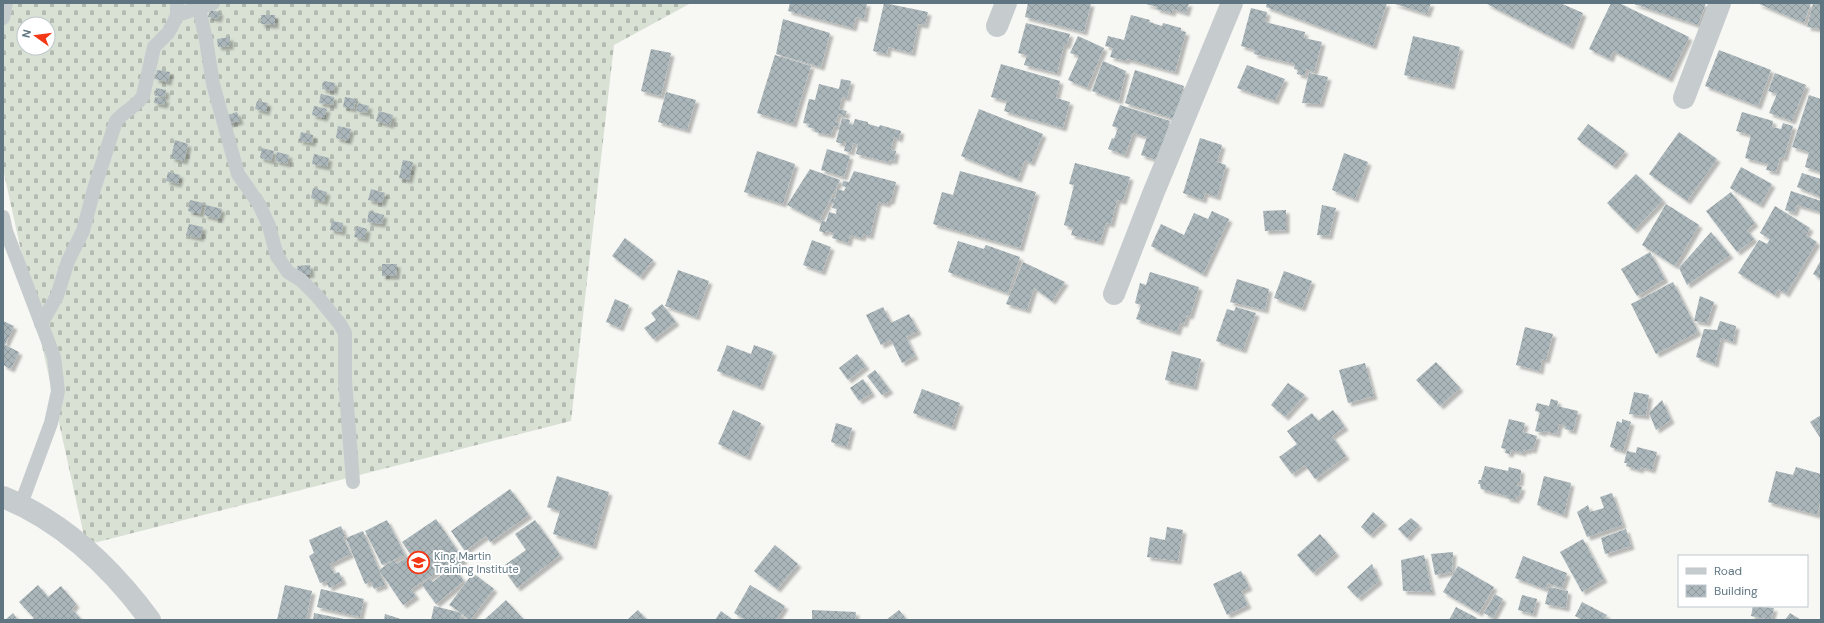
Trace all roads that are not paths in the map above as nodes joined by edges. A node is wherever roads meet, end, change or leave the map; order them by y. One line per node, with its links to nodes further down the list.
1 (6, 3): 8 (lane)
2 (213, 3): 6 (lane)
3 (1006, 3): 9 (street)
4 (1232, 3): 12 (street)
5 (1720, 3): 10 (street)
6 (199, 8): 7 (lane); 14 (lane)
7 (177, 9): 13 (lane)
8 (3, 18)
9 (997, 26)
10 (1684, 98)
11 (3, 217): 13 (lane)
12 (1114, 294)
13 (41, 324): 15 (lane)
14 (353, 482)
15 (12, 501): 16 (street)
16 (150, 620)

